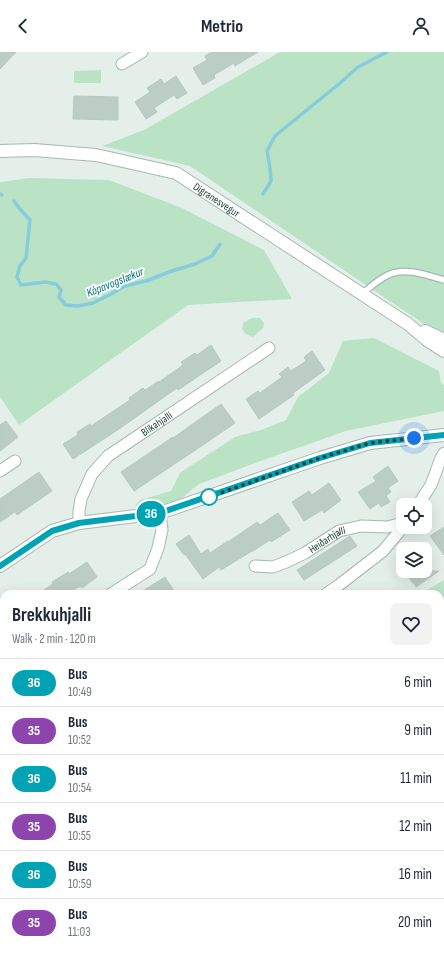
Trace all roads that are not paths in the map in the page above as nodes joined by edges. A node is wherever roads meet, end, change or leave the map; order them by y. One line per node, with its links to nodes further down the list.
1 (142, 52): 2 (street)
2 (122, 64)
3 (0, 151): 5 (street, Digranesvegur)
4 (444, 280): 5 (lane)
5 (362, 294): 6 (street, Digranesvegur)
6 (408, 324): 7 (street, Digranesvegur); 9 (street, Digranesvegur)
7 (444, 340)
8 (269, 348): 16 (street, Blikahjalli)
9 (444, 351)
10 (444, 435): 15 (street)
11 (444, 453): 14 (street)
12 (15, 461): 13 (street)
13 (0, 471)
14 (423, 498)
15 (160, 513): 16 (street); 21 (street)
16 (79, 523): 19 (street)
17 (396, 525): 20 (street, Heiðarhjalli)
18 (397, 534): 22 (street)
19 (0, 566)
20 (255, 566)
21 (117, 590)
22 (332, 590)

